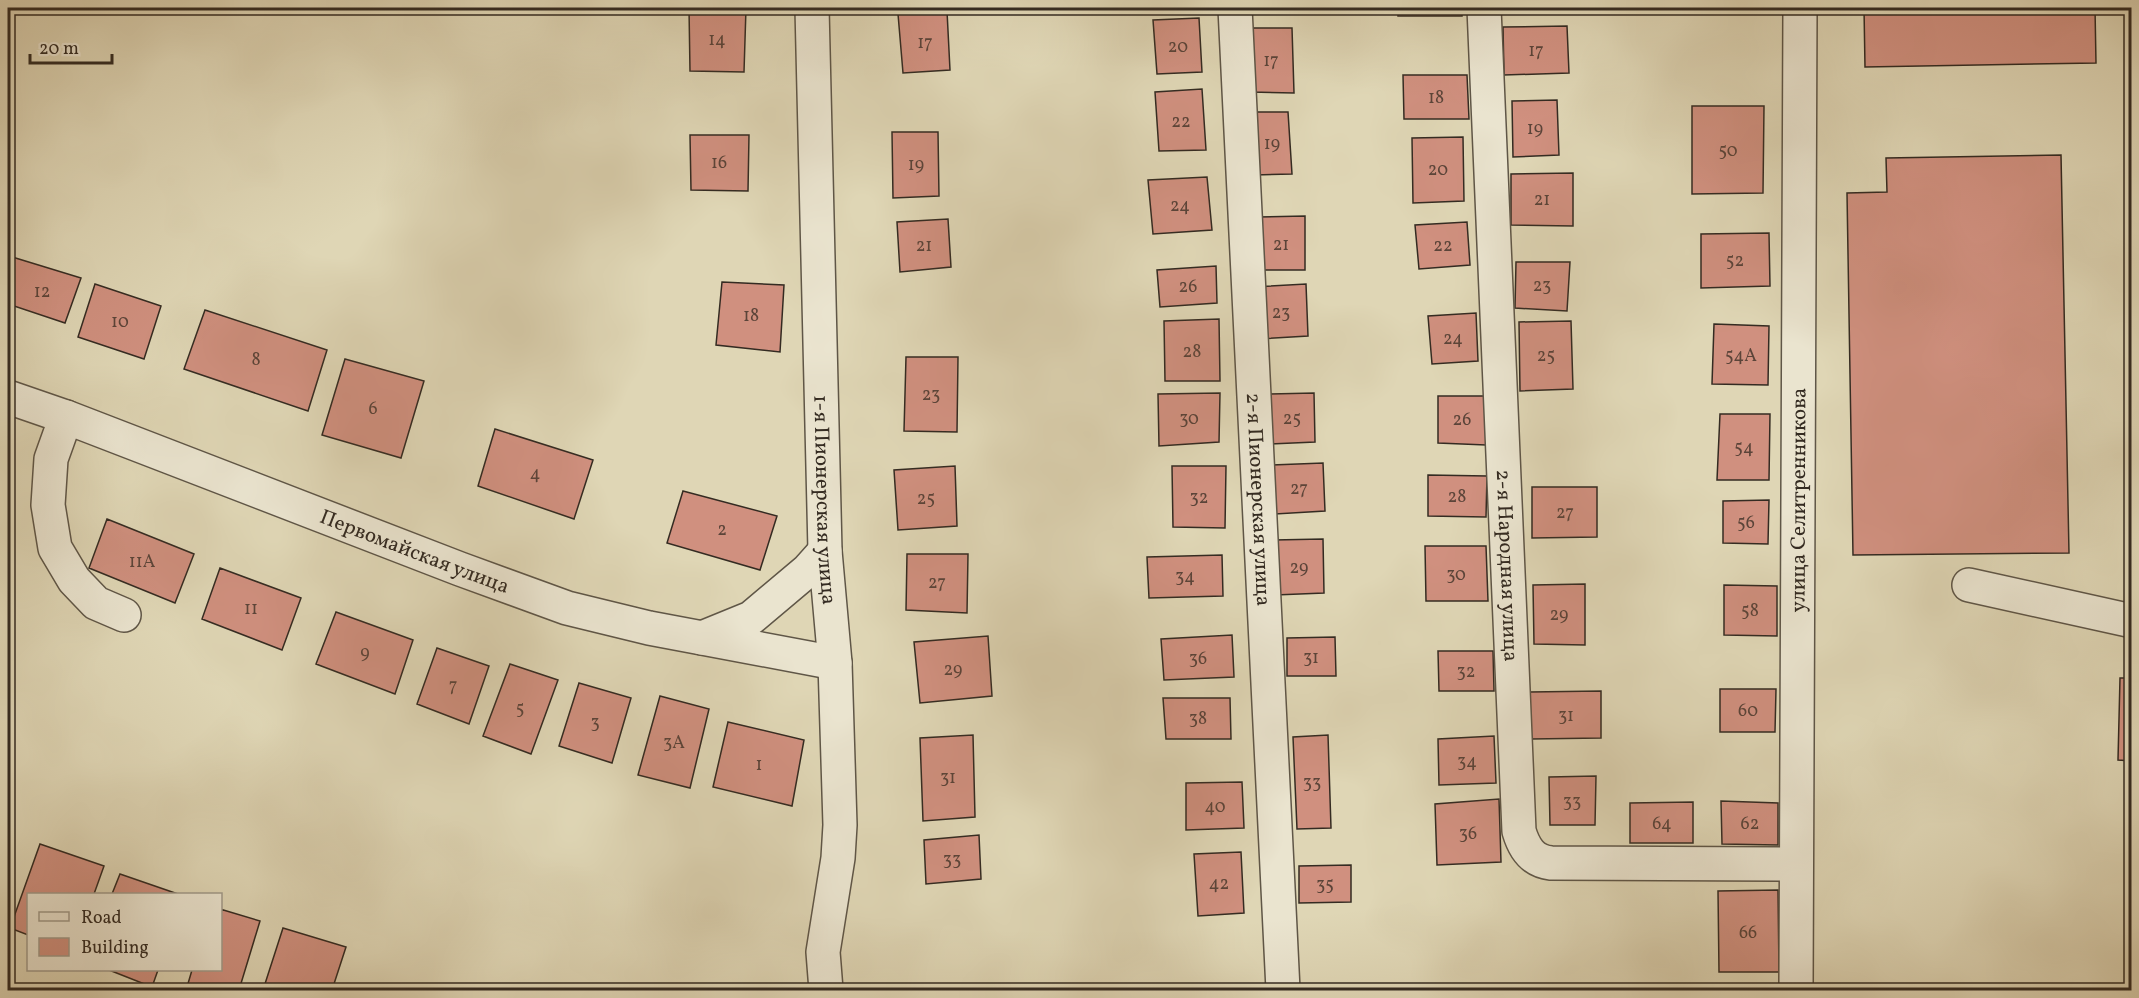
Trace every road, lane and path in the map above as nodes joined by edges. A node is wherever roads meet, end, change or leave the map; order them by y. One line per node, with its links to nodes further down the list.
1 (812, 8): 7 (street, 1-я Пионерская улица)
2 (1234, 8): 15 (street, 2-я Пионерская улица)
3 (1484, 8): 13 (street, 2-я Народная улица)
4 (1800, 8): 13 (street, улица Селитренникова)
5 (8, 397): 6 (street, Первомайская улица)
6 (66, 417): 9 (street); 11 (street, Первомайская улица)
7 (825, 551): 11 (street); 12 (street, 1-я Пионерская улица)
8 (1969, 585): 10 (street)
9 (124, 615)
10 (2132, 621)
11 (702, 638): 12 (street, Первомайская улица)
12 (835, 663): 14 (street, 1-я Пионерская улица)
13 (1795, 864): 16 (street, улица Селитренникова)
14 (826, 990)
15 (1283, 990)
16 (1796, 990)

